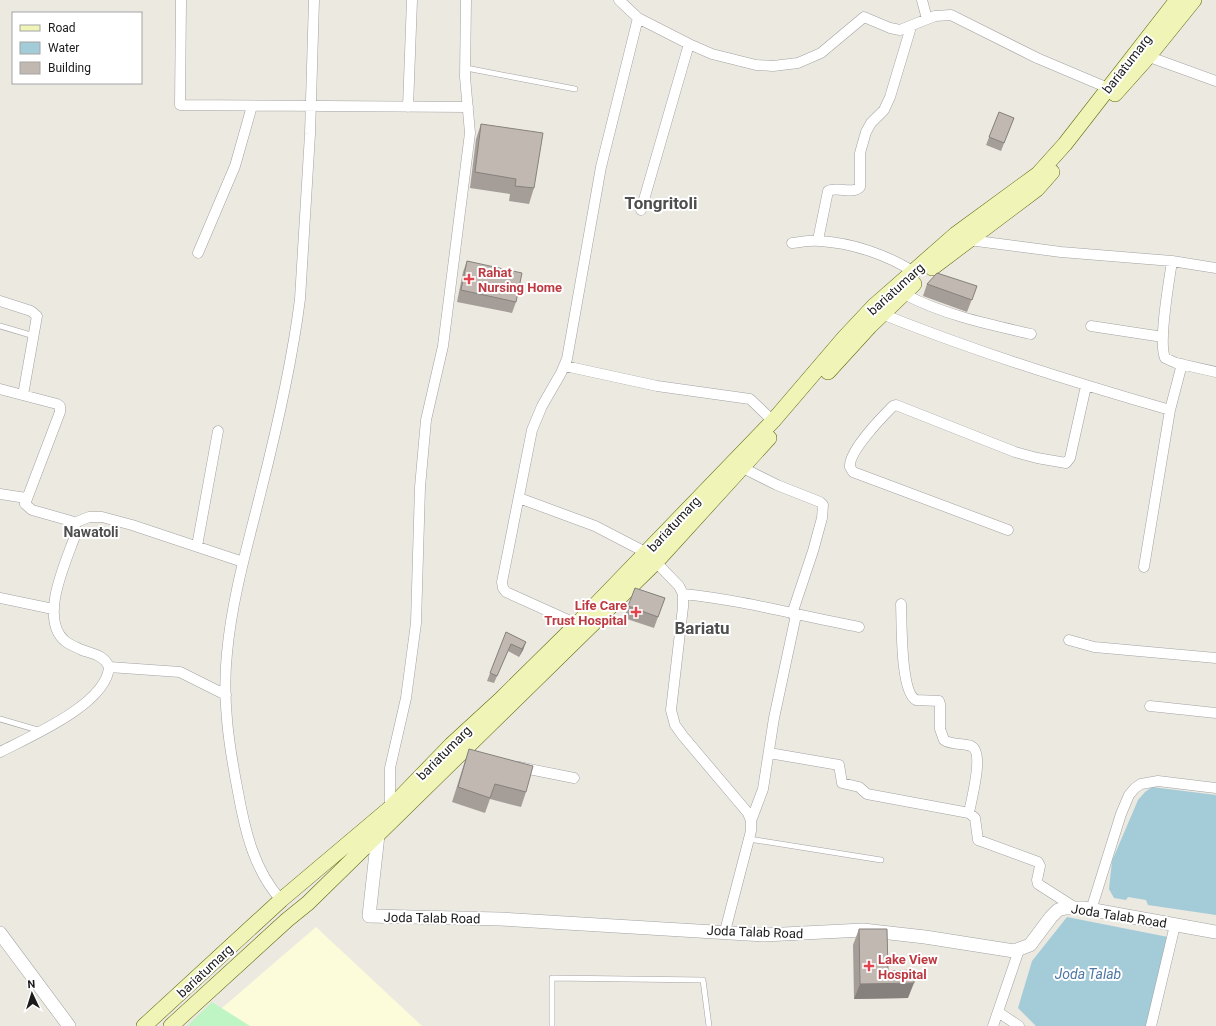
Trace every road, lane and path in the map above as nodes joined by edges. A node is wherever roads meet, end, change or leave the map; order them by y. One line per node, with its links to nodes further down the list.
1 (181, 0): 18 (street)
2 (314, 0): 19 (street)
3 (412, 0): 20 (street)
4 (466, 0): 14 (street)
5 (619, 0): 9 (street)
6 (922, 0): 10 (street)
7 (1177, 0): 13 (main road, bariatumarg)
8 (1194, 0): 13 (main road, bariatumarg)
9 (638, 18): 12 (street); 39 (street)
10 (927, 19): 11 (street); 16 (street)
11 (911, 27): 12 (street); 23 (street)
12 (689, 44): 22 (street)
13 (1142, 55): 15 (street); 16 (main road, bariatumarg); 24 (main road, bariatumarg)
14 (466, 68): 17 (lane); 21 (street)
15 (1216, 81)
16 (1108, 88): 29 (main road, bariatumarg)
17 (575, 89)
18 (252, 106): 19 (street); 26 (street)
19 (310, 106): 20 (street); 55 (street)
20 (408, 107): 21 (street)
21 (468, 107): 77 (street)
22 (641, 210)
23 (818, 240): 25 (street); 29 (street)
24 (970, 240): 27 (street); 30 (main road, bariatumarg)
25 (792, 243)
26 (198, 253)
27 (1172, 262): 28 (street); 37 (street)
28 (1216, 268)
29 (914, 272): 45 (main road, bariatumarg)
30 (904, 294): 32 (main road, bariatumarg); 35 (street)
31 (0, 301): 36 (street)
32 (882, 314): 41 (street); 47 (main road, bariatumarg)
33 (0, 326): 36 (lane)
34 (1091, 326): 37 (street)
35 (1031, 334)
36 (35, 336): 43 (street)
37 (1163, 337): 38 (street)
38 (1182, 364): 40 (street); 44 (street)
39 (565, 366): 45 (street); 50 (street)
40 (1216, 372)
41 (1086, 386): 44 (street); 52 (street)
42 (0, 389): 43 (street)
43 (23, 395): 49 (street)
44 (1170, 410): 56 (street)
45 (773, 421): 54 (main road, bariatumarg)
46 (218, 431): 53 (street)
47 (743, 468): 54 (main road, bariatumarg); 61 (street)
48 (0, 494): 49 (street)
49 (26, 498): 51 (street)
50 (519, 498): 54 (street); 62 (street)
51 (74, 523): 53 (street); 60 (street)
52 (1008, 530)
53 (197, 546): 55 (street)
54 (652, 557): 57 (street); 62 (main road, bariatumarg); 80 (main road, bariatumarg)
55 (244, 562): 67 (street)
56 (1144, 567)
57 (683, 594): 61 (street); 79 (street)
58 (0, 598): 60 (street)
59 (901, 604): 78 (street)
60 (53, 609): 66 (street)
61 (794, 615): 63 (street); 73 (street)
62 (577, 624): 77 (main road, bariatumarg)
63 (859, 627)
64 (1069, 640): 65 (street)
65 (1216, 658)
66 (109, 667): 67 (street); 71 (street)
67 (226, 695): 83 (street)
68 (1150, 706): 69 (street)
69 (1216, 713)
70 (0, 719): 71 (lane)
71 (41, 731): 72 (street)
72 (0, 752)
73 (769, 753): 78 (street); 79 (street)
74 (510, 764): 75 (street)
75 (574, 778)
76 (1216, 788): 85 (street)
77 (390, 808): 80 (main road, bariatumarg)
78 (969, 813): 84 (street)
79 (751, 821): 81 (street)
80 (376, 828): 83 (main road, bariatumarg); 87 (street, Joda Talab Road); 94 (main road, bariatumarg)
81 (749, 839): 82 (lane); 87 (street)
82 (881, 860)
83 (282, 900): 93 (main road, bariatumarg)
84 (1074, 907): 85 (street, Joda Talab Road); 90 (street, Joda Talab Road)
85 (1091, 910): 86 (street, Joda Talab Road)
86 (1175, 925): 88 (street, Joda Talab Road); 99 (street)
87 (725, 931): 90 (street, Joda Talab Road)
88 (1216, 932)
89 (0, 933): 92 (street)
90 (1020, 950): 91 (street)
91 (998, 1012): 97 (street); 98 (street)
92 (69, 1026)
93 (144, 1026)
94 (171, 1026)
95 (552, 1026): 96 (lane)
96 (709, 1026)
97 (993, 1026)
98 (1019, 1026)
99 (1151, 1026)

